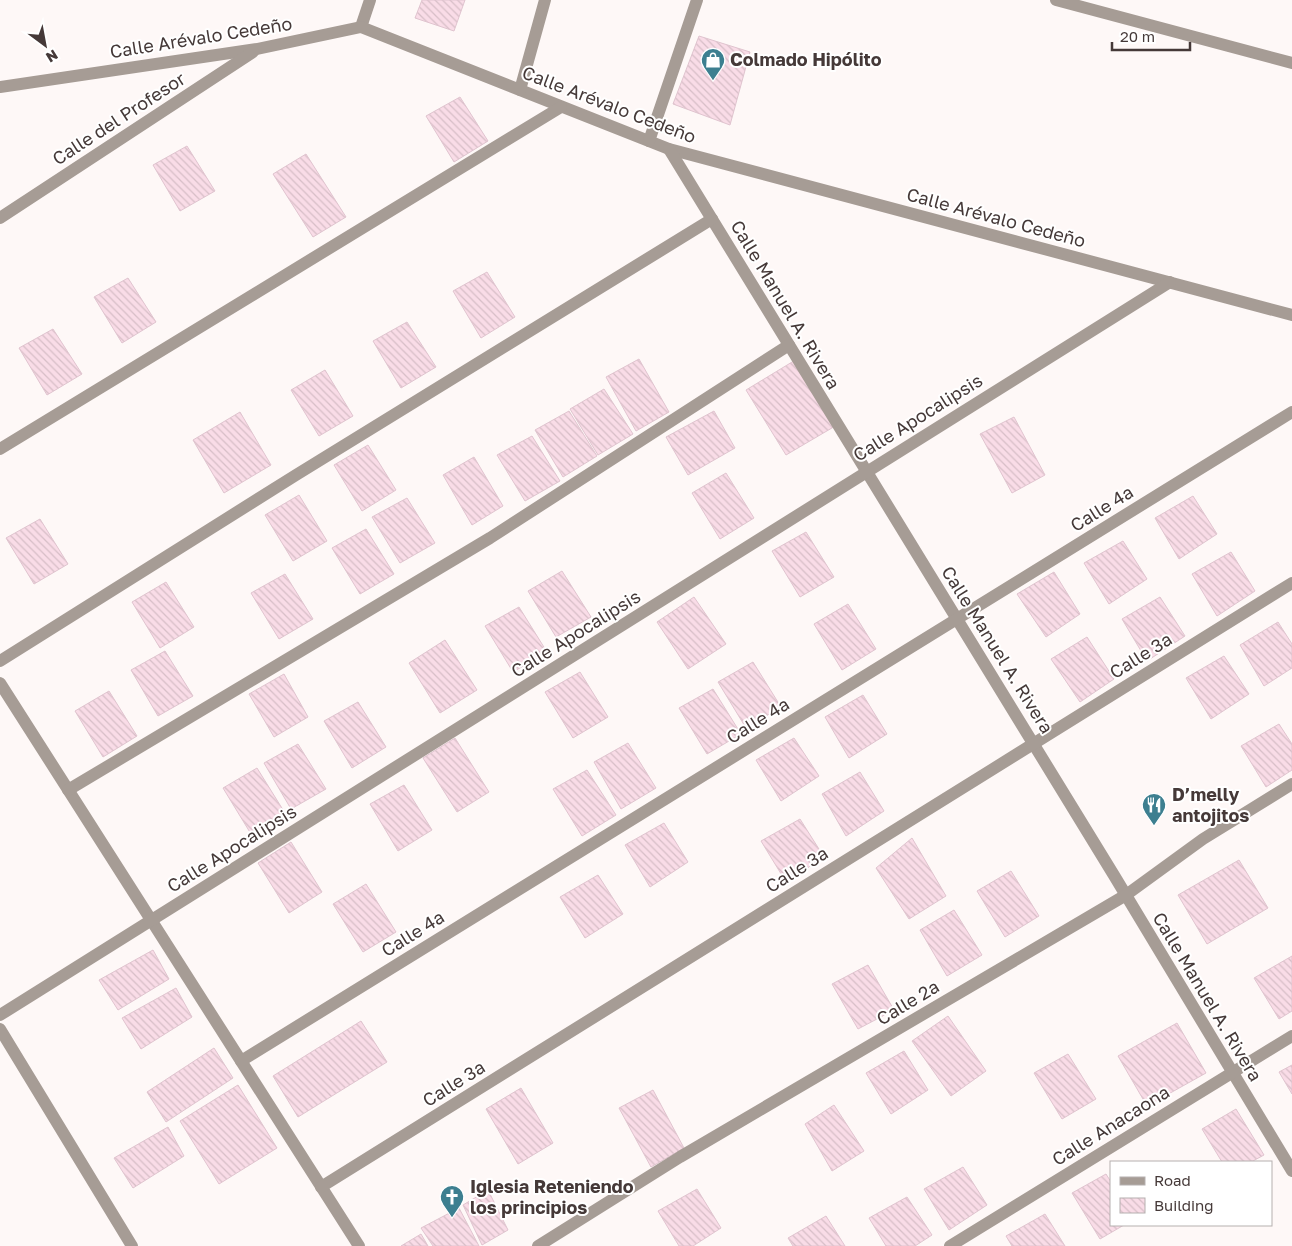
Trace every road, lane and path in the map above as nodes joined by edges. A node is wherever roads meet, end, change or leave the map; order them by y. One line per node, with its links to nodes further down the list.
1 (370, 0): 5 (street)
2 (545, 0): 9 (street)
3 (698, 0): 11 (street)
4 (1056, 0): 7 (street)
5 (361, 27): 6 (street, Calle Arévalo Cedeño); 9 (street, Calle Arévalo Cedeño)
6 (257, 49): 8 (street, Calle Arévalo Cedeño); 13 (street, Calle del Profesor)
7 (1292, 63)
8 (0, 86)
9 (520, 90): 10 (street, Calle Arévalo Cedeño)
10 (561, 107): 11 (street, Calle Arévalo Cedeño); 19 (street)
11 (649, 141): 12 (street, Calle Arévalo Cedeño)
12 (669, 149): 14 (street, Calle Manuel A. Rivera); 15 (street, Calle Arévalo Cedeño)
13 (0, 218)
14 (712, 219): 17 (street, Calle Manuel A. Rivera); 23 (street)
15 (1170, 282): 16 (street, Calle Arévalo Cedeño); 20 (street, Calle Apocalipsis)
16 (1292, 314)
17 (790, 345): 20 (street, Calle Manuel A. Rivera); 27 (street)
18 (1292, 412): 22 (street, Calle 4a)
19 (0, 449)
20 (867, 472): 22 (street, Calle Manuel A. Rivera); 29 (street, Calle Apocalipsis)
21 (1292, 583): 25 (street, Calle 3a)
22 (957, 619): 25 (street, Calle Manuel A. Rivera); 33 (street, Calle 4a)
23 (0, 661)
24 (0, 683): 27 (street)
25 (1034, 744): 28 (street, Calle Manuel A. Rivera); 36 (street, Calle 3a)
26 (1292, 784): 28 (street, Calle 2a)
27 (68, 790): 29 (street)
28 (1126, 895): 34 (street, Calle Manuel A. Rivera); 39 (street, Calle 2a)
29 (152, 920): 30 (street, Calle Apocalipsis); 33 (street)
30 (0, 1015)
31 (0, 1030): 37 (street)
32 (1292, 1036): 34 (street, Calle Anacaona)
33 (242, 1061): 36 (street)
34 (1231, 1072): 35 (street, Calle Manuel A. Rivera); 40 (street, Calle Anacaona)
35 (1292, 1171)
36 (322, 1186): 38 (street)
37 (132, 1246)
38 (360, 1246)
39 (538, 1246)
40 (950, 1246)

